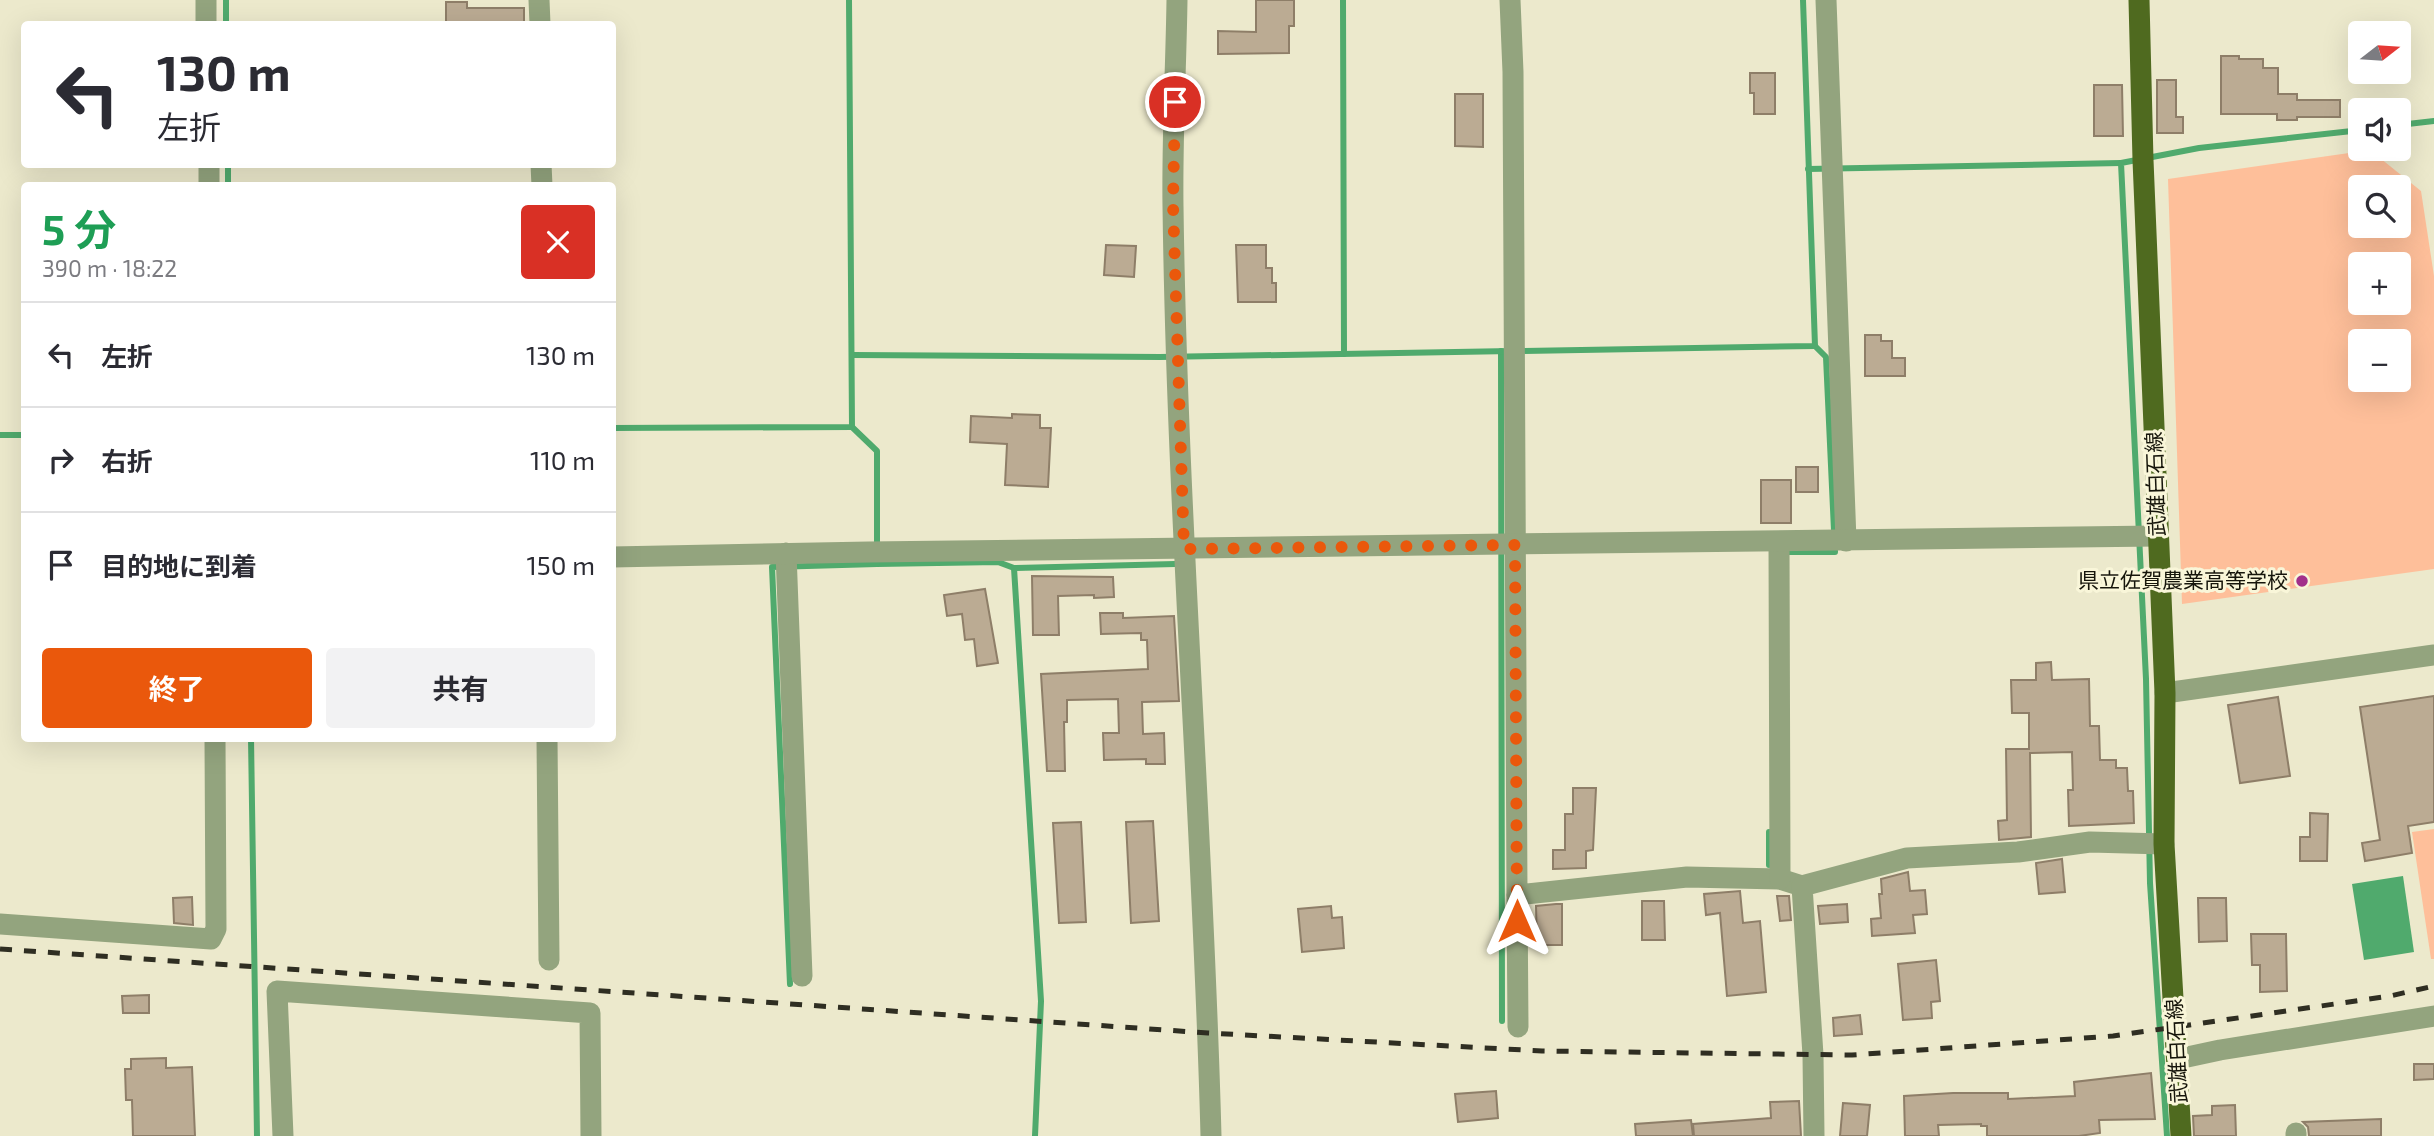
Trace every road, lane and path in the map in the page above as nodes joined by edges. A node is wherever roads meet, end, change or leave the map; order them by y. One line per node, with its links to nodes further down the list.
1 (206, 0): 7 (street)
2 (539, 0): 8 (street)
3 (1177, 0): 12 (street)
4 (1510, 0): 11 (street)
5 (1826, 0): 10 (street)
6 (2139, 0): 9 (main road, 武雄白石線)
7 (206, 21)
8 (540, 21)
9 (2146, 536): 10 (street); 17 (main road, 武雄白石線)
10 (1839, 541): 13 (street)
11 (1506, 545): 12 (street); 13 (street); 23 (street)
12 (1184, 549): 15 (street); 32 (street)
13 (1779, 549): 21 (street)
14 (616, 557): 15 (street)
15 (786, 563): 26 (street)
16 (2434, 655): 17 (street)
17 (2165, 693): 20 (main road, 武雄白石線)
18 (215, 742): 24 (street)
19 (547, 742): 25 (street)
20 (2153, 844): 22 (street); 29 (main road, 武雄白石線)
21 (1780, 880): 22 (street); 23 (street)
22 (1802, 886): 33 (street)
23 (1517, 895): 28 (street)
24 (0, 923)
25 (549, 960)
26 (802, 976)
27 (2434, 1016): 29 (street)
28 (1518, 1027)
29 (2178, 1059): 34 (main road, 武雄白石線)
30 (591, 1134): 31 (street)
31 (283, 1135)
32 (1211, 1136)
33 (1814, 1136)
34 (2180, 1136)

